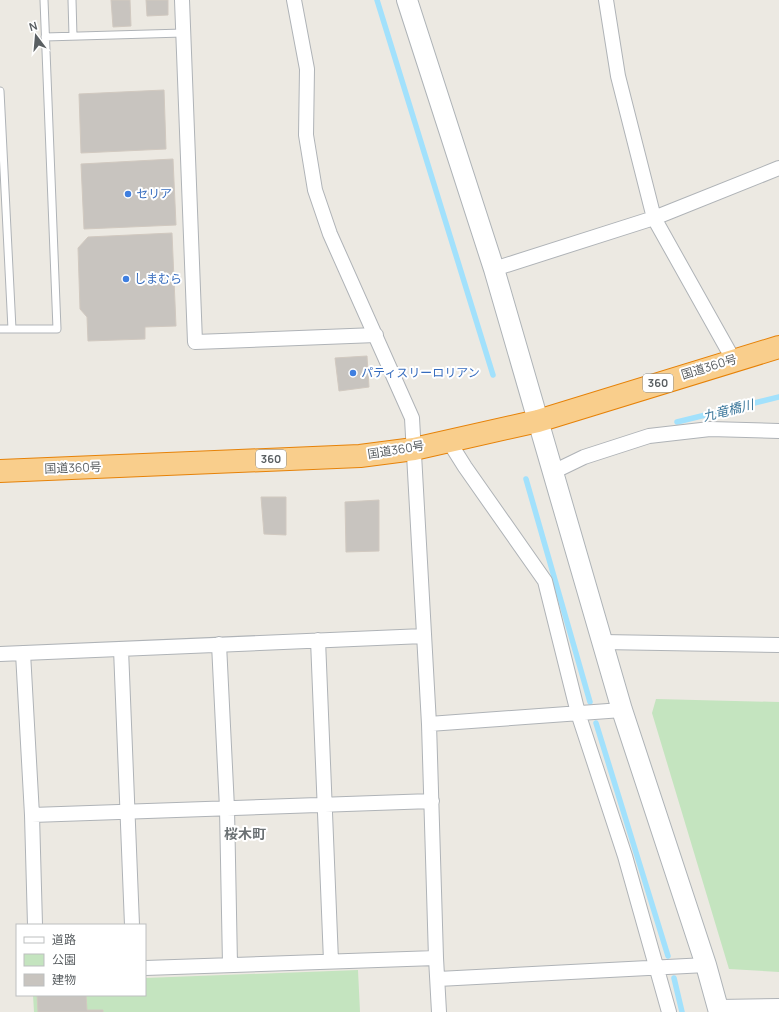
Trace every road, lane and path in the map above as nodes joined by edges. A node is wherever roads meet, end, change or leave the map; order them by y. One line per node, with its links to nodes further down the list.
1 (44, 0): 9 (lane)
2 (72, 0): 8 (lane)
3 (182, 0): 7 (street)
4 (294, 0): 16 (street)
5 (407, 0): 13 (street)
6 (606, 0): 12 (street)
7 (183, 33): 8 (lane); 16 (street)
8 (73, 36): 9 (lane)
9 (45, 37): 15 (lane)
10 (0, 91): 15 (lane)
11 (779, 168): 12 (street)
12 (654, 218): 13 (street); 18 (street)
13 (494, 269): 19 (street)
14 (0, 329): 15 (lane)
15 (12, 329)
16 (376, 335): 22 (street)
17 (779, 346): 18 (highway, 国道360号 / 360)
18 (733, 359): 19 (highway, 国道360号 / 360)
19 (538, 421): 21 (highway, 国道360号 / 360); 24 (street)
20 (779, 431): 24 (street)
21 (448, 440): 22 (highway, 国道360号 / 360); 34 (street)
22 (414, 449): 23 (highway, 国道360号 / 360); 25 (street)
23 (0, 471)
24 (552, 472): 27 (street)
25 (424, 636): 26 (street); 35 (street)
26 (318, 640): 28 (street); 37 (street)
27 (602, 642): 29 (street); 33 (street)
28 (219, 644): 30 (street); 38 (street)
29 (779, 646)
30 (121, 649): 31 (street); 39 (street)
31 (23, 653): 32 (street); 40 (street)
32 (0, 654)
33 (622, 710): 34 (street); 46 (street)
34 (578, 713): 35 (street); 47 (street)
35 (429, 724): 36 (street)
36 (432, 801): 37 (street); 43 (street)
37 (324, 805): 38 (street); 44 (street)
38 (227, 808): 39 (street); 45 (street)
39 (127, 812): 40 (street); 42 (street)
40 (32, 815): 41 (street)
41 (35, 924)
42 (132, 924)
43 (436, 958): 44 (street); 49 (street)
44 (331, 961): 45 (street)
45 (230, 965): 48 (street)
46 (706, 965): 47 (street); 51 (street)
47 (656, 967): 49 (street); 53 (street)
48 (146, 968)
49 (438, 979): 52 (street)
50 (779, 1006): 51 (street)
51 (719, 1009)
52 (439, 1012)
53 (669, 1012)

